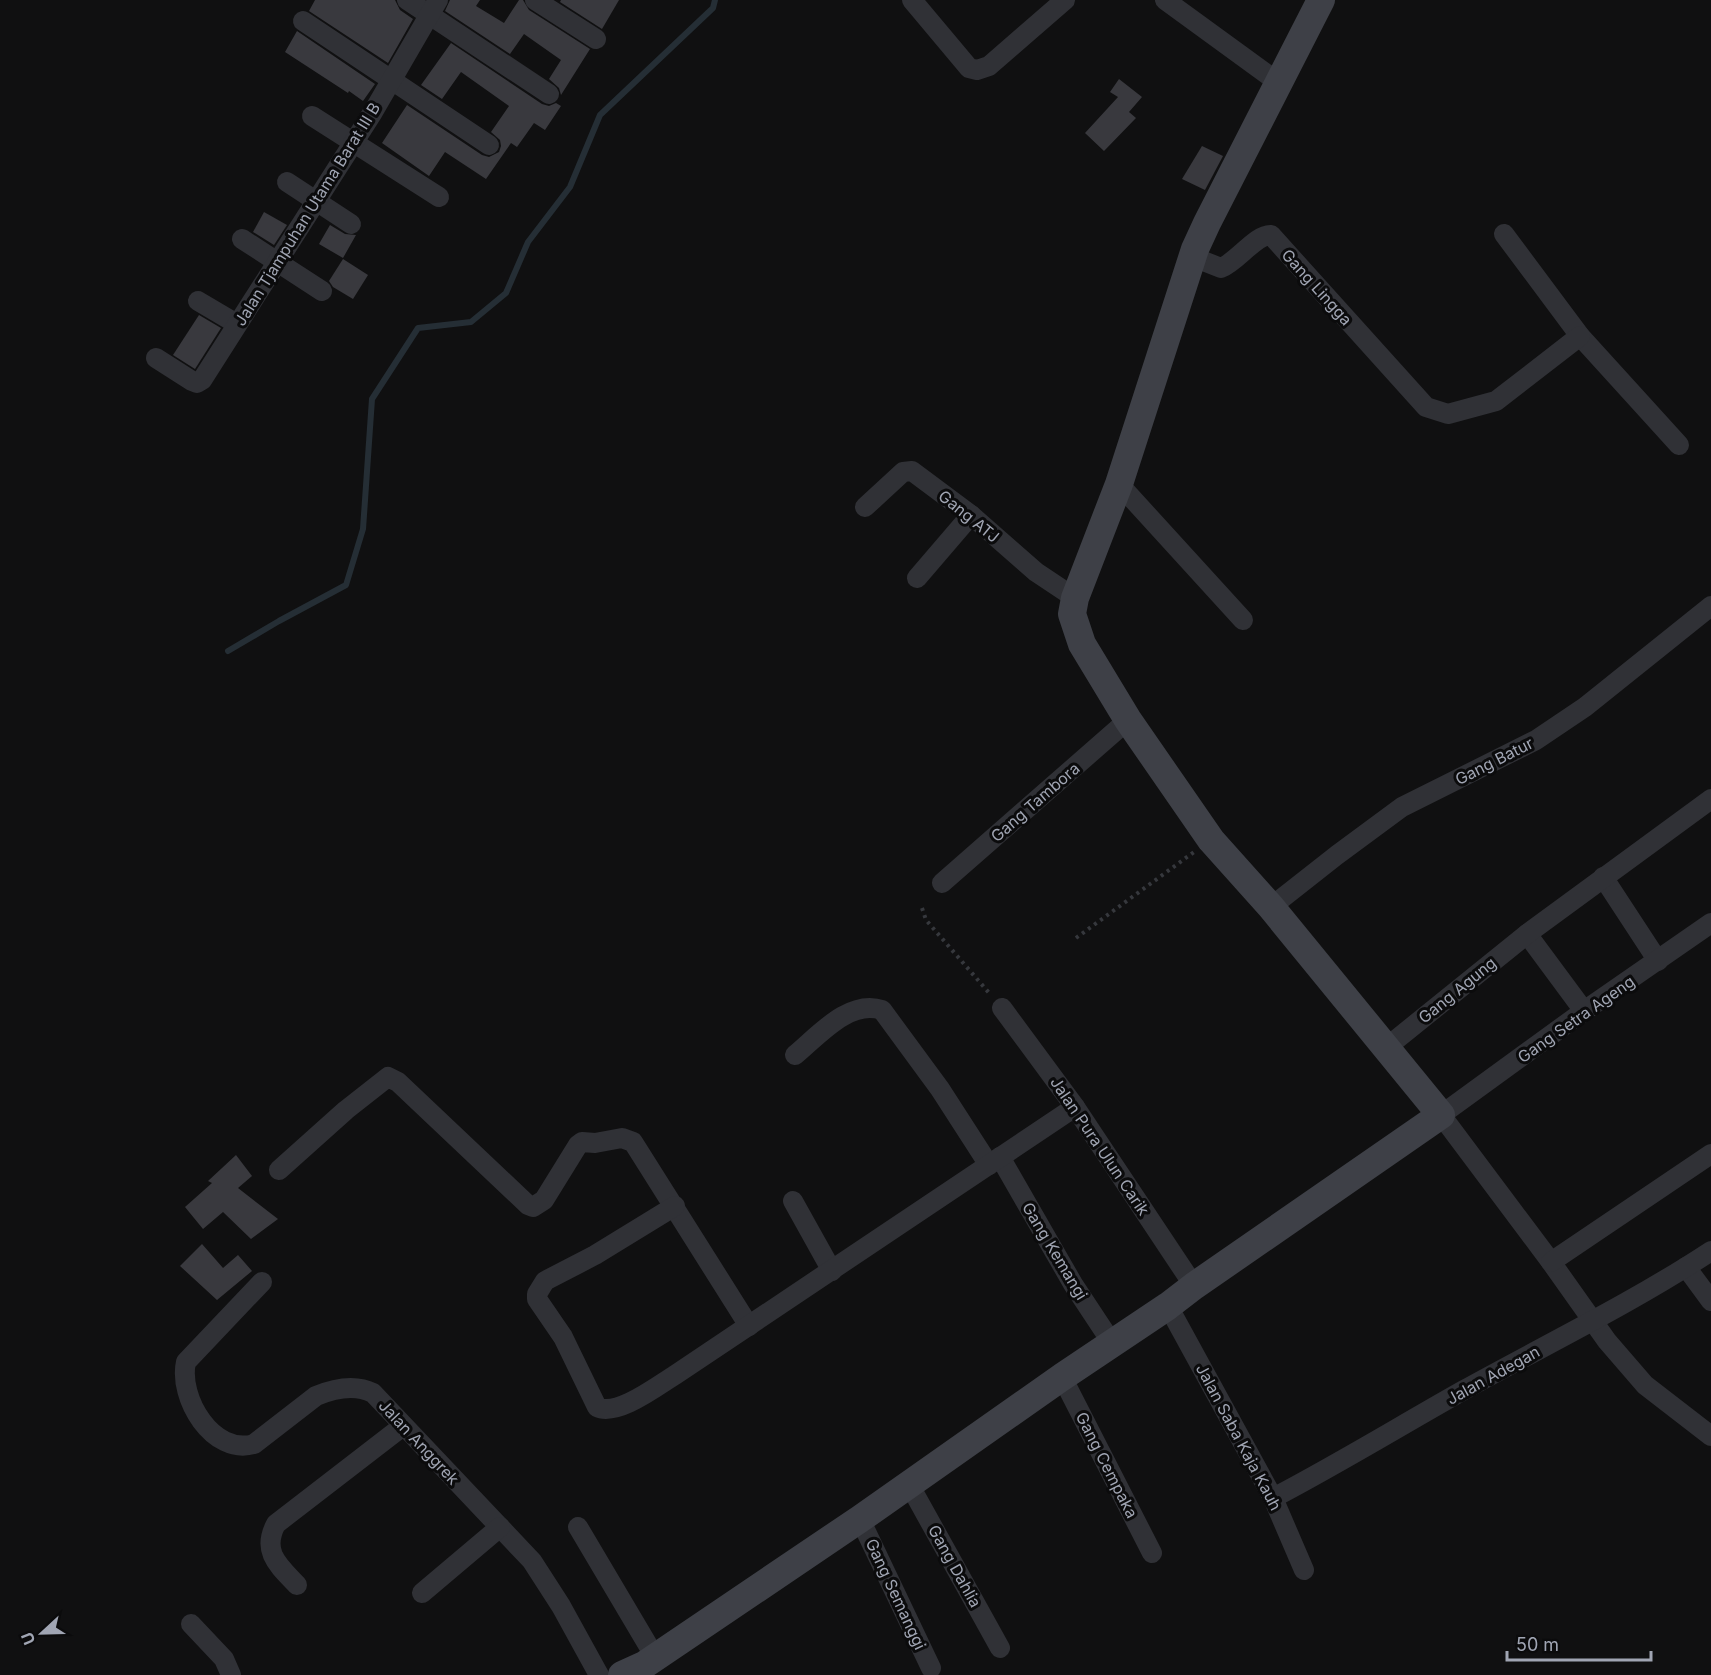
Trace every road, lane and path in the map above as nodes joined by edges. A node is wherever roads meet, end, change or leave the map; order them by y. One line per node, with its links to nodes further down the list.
1 (407, 0): 7 (street)
2 (535, 0): 9 (street)
3 (912, 0): 4 (street)
4 (1065, 0)
5 (1165, 0): 11 (street)
6 (1321, 0): 11 (street)
7 (434, 7): 10 (street, Jalan Tjampuhan Utama Barat III B); 12 (street)
8 (303, 21): 10 (street)
9 (596, 39)
10 (391, 81): 14 (street, Jalan Tjampuhan Utama Barat III B); 15 (street)
11 (1279, 83): 22 (street)
12 (549, 94)
13 (312, 116): 14 (street)
14 (354, 142): 17 (street); 18 (street, Jalan Tjampuhan Utama Barat III B)
15 (489, 145)
16 (287, 182): 18 (street)
17 (439, 197)
18 (315, 200): 19 (street); 23 (street, Jalan Tjampuhan Utama Barat III B)
19 (351, 224)
20 (1504, 234): 27 (street)
21 (242, 239): 23 (street)
22 (1192, 257): 27 (street, Gang Lingga); 30 (street)
23 (276, 261): 24 (street); 26 (street, Jalan Tjampuhan Utama Barat III B)
24 (322, 291)
25 (198, 301): 26 (street)
26 (237, 324): 28 (street, Jalan Tjampuhan Utama Barat III B)
27 (1580, 336): 29 (street)
28 (156, 358)
29 (1679, 444)
30 (1125, 491): 34 (street); 36 (street)
31 (865, 507): 32 (street, Gang ATJ)
32 (971, 515): 33 (street); 34 (street, Gang ATJ)
33 (917, 578)
34 (1075, 598): 37 (street)
35 (1711, 606): 42 (street, Gang Batur)
36 (1243, 620)
37 (1128, 720): 39 (street); 41 (street, Gang Tambora)
38 (1711, 799): 40 (street, Gang Agung)
39 (1211, 840): 42 (street); 46 (path)
40 (1603, 877): 45 (street, Gang Agung); 47 (street)
41 (942, 884)
42 (1271, 907): 50 (street)
43 (922, 908): 48 (path)
44 (1711, 923): 47 (street, Gang Setra Ageng)
45 (1527, 934): 49 (street); 50 (street, Gang Agung)
46 (1076, 938)
47 (1658, 961): 49 (street, Gang Setra Ageng)
48 (1002, 1008): 52 (street, Jalan Pura Ulun Carik)
49 (1584, 1011): 53 (street, Gang Setra Ageng)
50 (1387, 1047): 53 (street)
51 (795, 1055): 55 (street, Gang Kemangi)
52 (1075, 1107): 55 (street); 64 (street, Jalan Pura Ulun Carik)
53 (1441, 1115): 60 (street); 64 (street)
54 (1711, 1154): 60 (street)
55 (994, 1161): 62 (street); 69 (street, Gang Kemangi)
56 (279, 1170): 58 (street)
57 (794, 1201): 62 (street)
58 (675, 1206): 68 (street); 68 (street)
59 (1711, 1251): 61 (street, Jalan Adegan)
60 (1551, 1262): 67 (street)
61 (1686, 1267): 65 (street); 67 (street, Jalan Adegan)
62 (832, 1271): 68 (street)
63 (262, 1282): 71 (street, Jalan Anggrek)
64 (1194, 1286): 66 (street)
65 (1711, 1301)
66 (1168, 1306): 69 (street); 74 (street, Jalan Saba Kaja Kauh)
67 (1594, 1322): 72 (street); 74 (street, Jalan Adegan)
68 (750, 1326)
69 (1112, 1343): 70 (street)
70 (1062, 1377): 73 (street); 78 (street, Gang Cempaka)
71 (403, 1426): 76 (street, Jalan Anggrek); 80 (street)
72 (1711, 1436)
73 (909, 1484): 75 (street); 83 (street, Gang Dahlia)
74 (1273, 1498): 79 (street, Jalan Saba Kaja Kauh)
75 (860, 1519): 84 (street); 85 (street, Gang Semanggi)
76 (500, 1527): 81 (street); 87 (street, Jalan Anggrek)
77 (578, 1527): 84 (street)
78 (1152, 1554)
79 (1304, 1570)
80 (297, 1585)
81 (422, 1593)
82 (191, 1624): 86 (street)
83 (1000, 1648)
84 (642, 1668)
85 (931, 1668)
86 (231, 1675)
87 (599, 1675)

